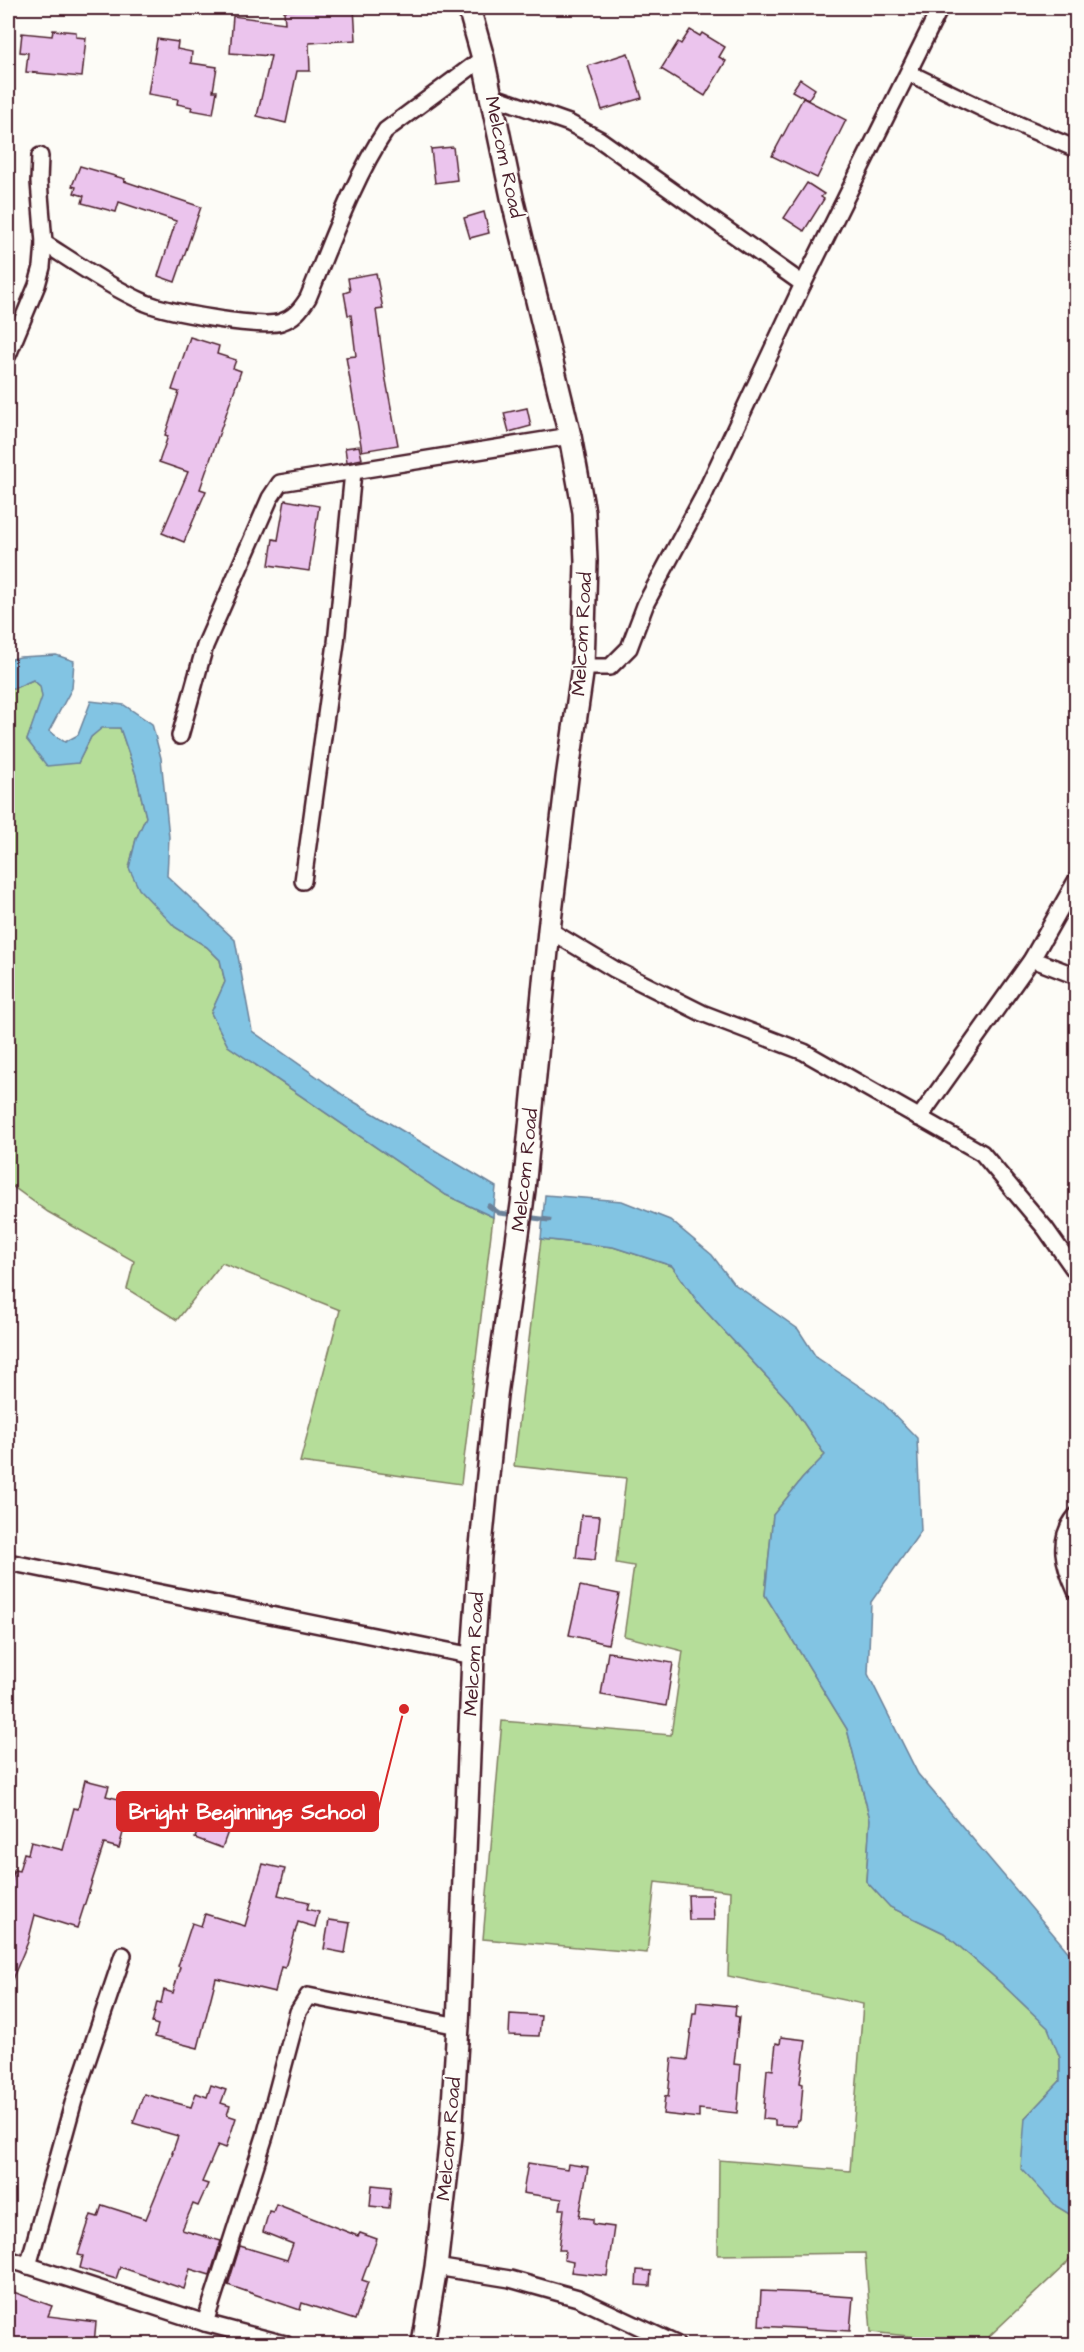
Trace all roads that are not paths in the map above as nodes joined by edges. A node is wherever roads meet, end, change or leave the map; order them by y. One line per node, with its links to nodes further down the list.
1 (470, 8): 3 (main road, Melcom Road)
2 (940, 8): 4 (street)
3 (483, 58): 5 (main road, Melcom Road); 8 (street)
4 (909, 73): 6 (street); 9 (street)
5 (489, 95): 9 (street); 11 (main road, Melcom Road)
6 (1077, 149)
7 (40, 156): 8 (street)
8 (44, 243): 10 (street)
9 (803, 284): 13 (street)
10 (8, 355)
11 (570, 436): 12 (street); 13 (main road, Melcom Road)
12 (353, 472): 14 (street); 16 (street)
13 (583, 667): 17 (main road, Melcom Road)
14 (180, 735)
15 (1077, 881): 18 (street)
16 (303, 882)
17 (549, 930): 20 (street); 25 (main road, Melcom Road)
18 (1032, 959): 19 (street); 20 (street)
19 (1077, 976)
20 (919, 1118): 21 (street)
21 (1077, 1272)
22 (1077, 1516): 24 (street)
23 (8, 1562): 25 (street)
24 (1077, 1591)
25 (473, 1656): 27 (main road, Melcom Road)
26 (123, 1955): 29 (street)
27 (458, 2026): 30 (main road, Melcom Road); 31 (street)
28 (8, 2259): 29 (street)
29 (28, 2266): 31 (street)
30 (436, 2267): 33 (main road, Melcom Road); 34 (street)
31 (205, 2323): 32 (street)
32 (285, 2344)
33 (423, 2344)
34 (676, 2344)

